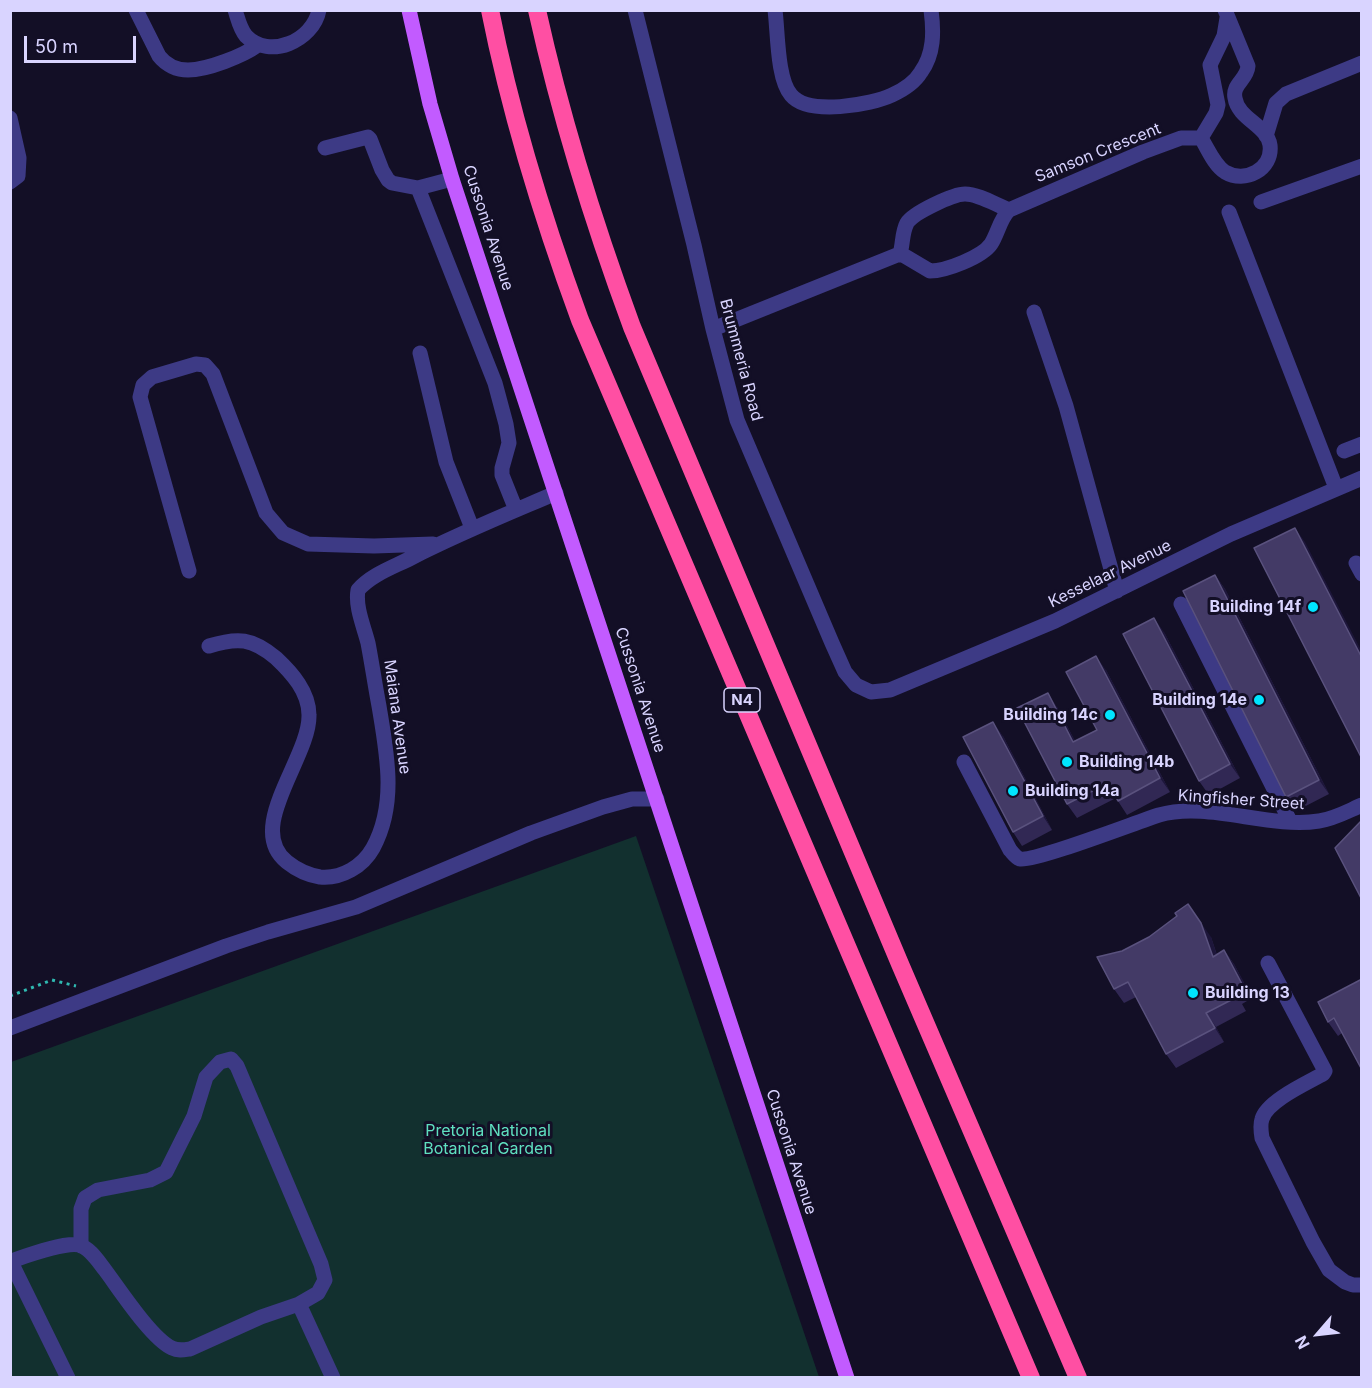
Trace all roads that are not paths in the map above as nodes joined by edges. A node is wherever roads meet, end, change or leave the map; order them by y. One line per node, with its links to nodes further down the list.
1 (136, 10): 11 (street)
2 (235, 10): 11 (street)
3 (318, 10): 11 (street)
4 (409, 10): 21 (main road, Cussonia Avenue)
5 (490, 10): 56 (highway, N4)
6 (537, 10): 57 (highway, N4)
7 (634, 10): 28 (street, Brummeria Road)
8 (775, 10): 9 (street)
9 (931, 10)
10 (1226, 14): 13 (street); 14 (street)
11 (258, 45)
12 (1362, 63): 16 (street)
13 (1213, 78): 14 (street); 17 (street)
14 (1236, 86): 16 (street)
15 (10, 118): 20 (street)
16 (1266, 136): 17 (street)
17 (1201, 138): 24 (street, Samson Crescent)
18 (325, 148): 22 (street)
19 (1362, 166): 23 (street)
20 (14, 179)
21 (452, 179): 22 (street); 34 (main road, Cussonia Avenue)
22 (418, 188): 35 (street)
23 (1261, 202)
24 (1009, 210): 26 (street); 26 (street)
25 (1229, 212): 33 (street)
26 (900, 254): 28 (street)
27 (1034, 312): 39 (street)
28 (713, 329): 42 (street, Brummeria Road)
29 (420, 353): 36 (street)
30 (1362, 444): 31 (street)
31 (1344, 451)
32 (1362, 478): 33 (street, Kesselaar Avenue)
33 (1336, 488): 39 (street, Kesselaar Avenue)
34 (556, 493): 35 (street, Maiana Avenue); 44 (main road, Cussonia Avenue)
35 (516, 510): 36 (street, Maiana Avenue)
36 (472, 528): 37 (street, Maiana Avenue)
37 (439, 543): 38 (street); 41 (street, Maiana Avenue)
38 (189, 571)
39 (1117, 591): 42 (street, Kesselaar Avenue)
40 (1181, 604): 46 (street)
41 (209, 646)
42 (871, 692)
43 (964, 762): 46 (street, Kingfisher Street)
44 (657, 799): 48 (street); 55 (main road, Cussonia Avenue)
45 (1362, 805): 46 (street, Kingfisher Street)
46 (1290, 821)
47 (1268, 963): 51 (street)
48 (10, 1028)
49 (81, 1246): 50 (street); 52 (street); 52 (street)
50 (10, 1261): 53 (street)
51 (1362, 1285)
52 (299, 1304): 54 (street)
53 (68, 1377)
54 (333, 1377)
55 (846, 1377)
56 (1031, 1377)
57 (1078, 1377)

